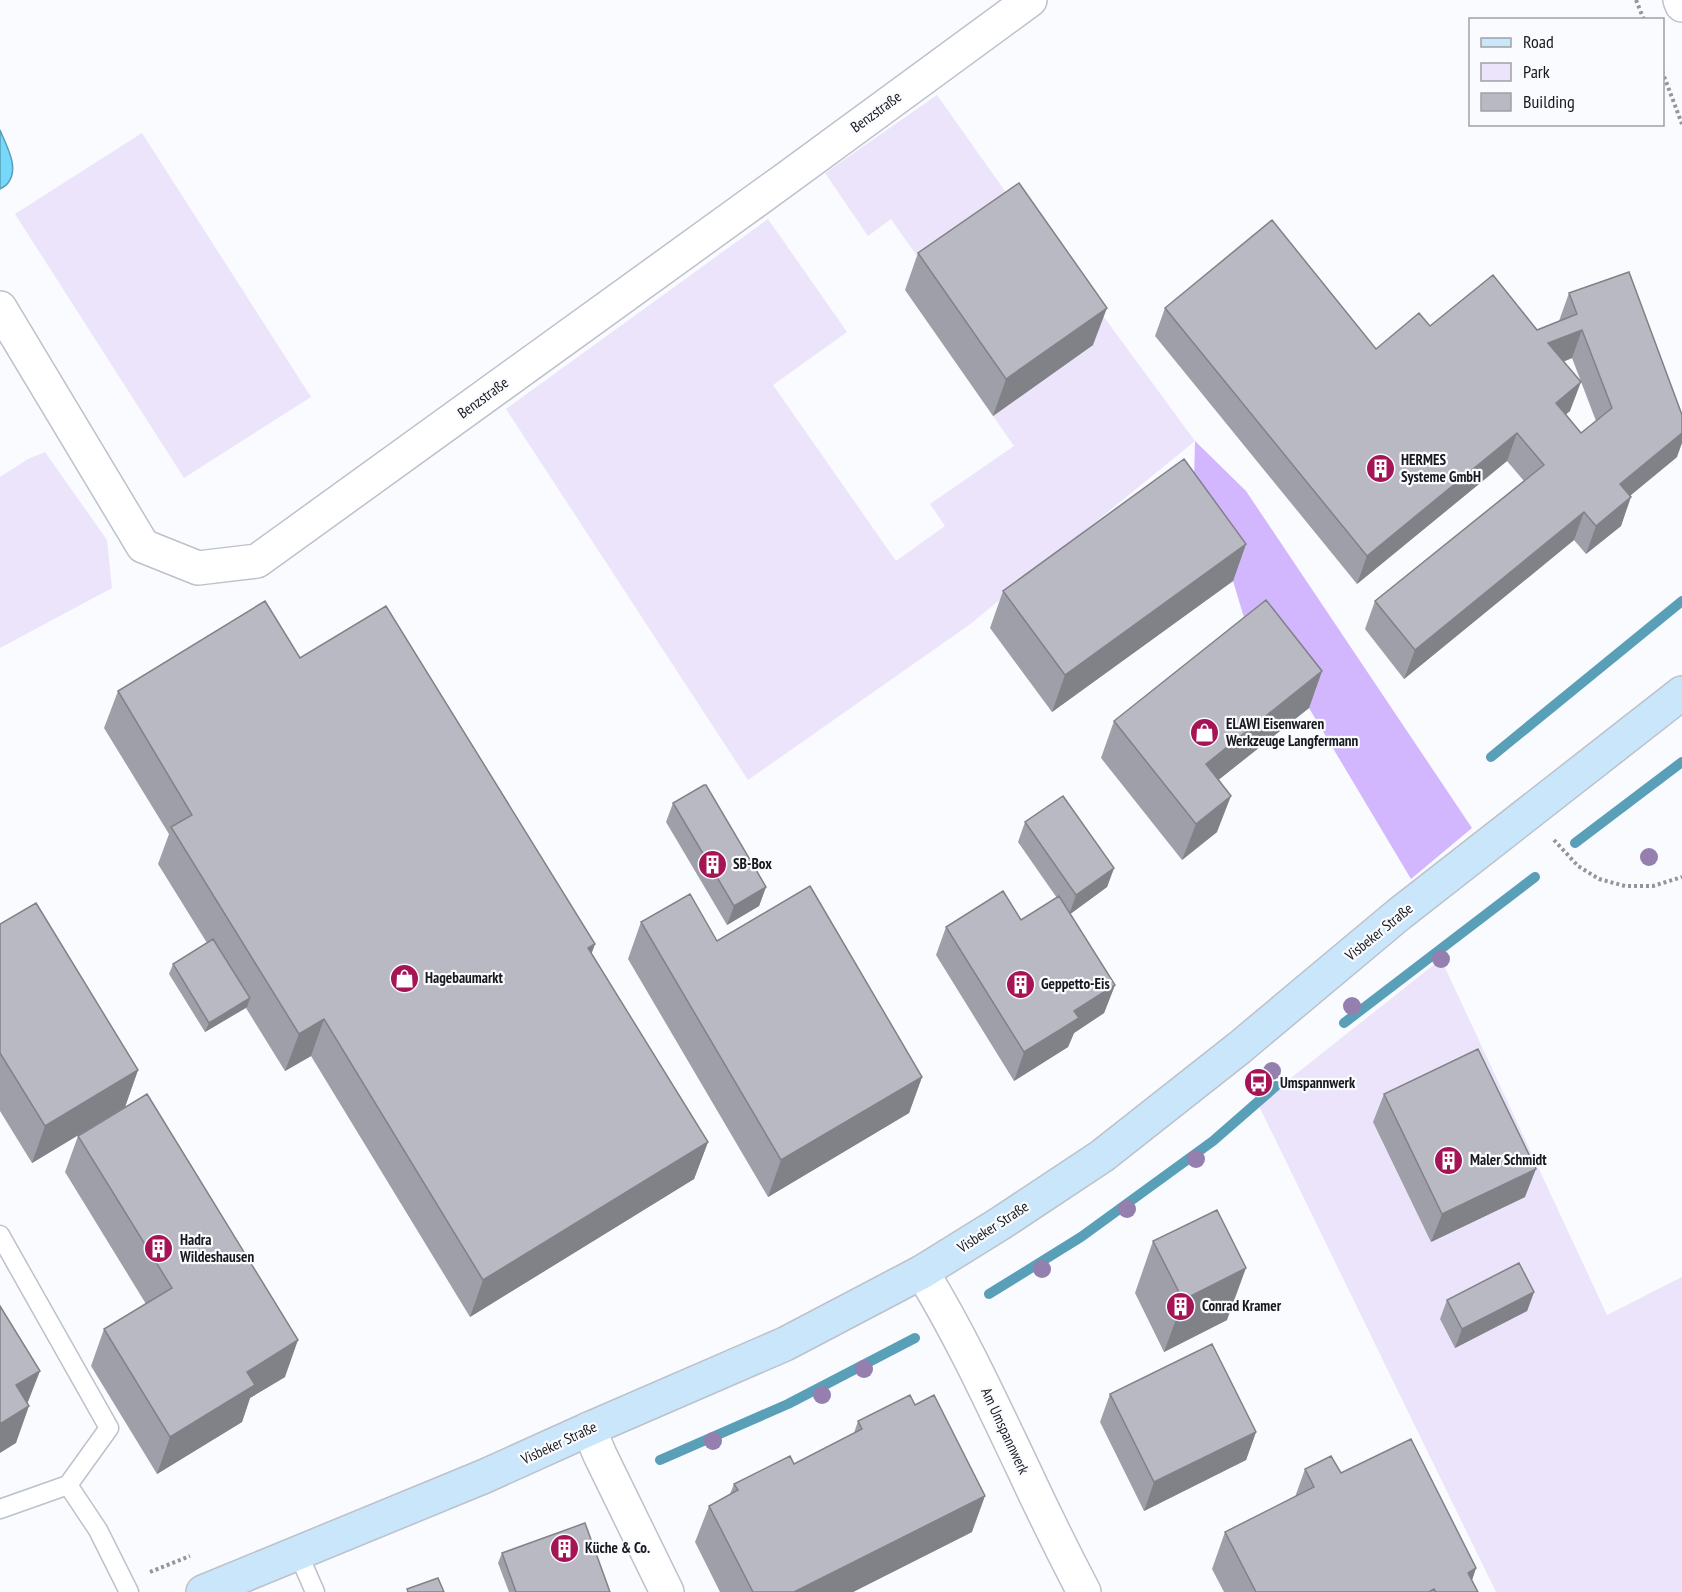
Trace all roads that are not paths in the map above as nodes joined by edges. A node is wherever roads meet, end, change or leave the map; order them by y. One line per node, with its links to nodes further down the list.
1 (1029, 0): 4 (street, Benzstraße)
2 (1680, 0): 3 (street)
3 (1682, 5)
4 (0, 308)
5 (1682, 693): 7 (main road, Visbeker Straße)
6 (0, 1234): 9 (lane)
7 (922, 1272): 8 (main road, Visbeker Straße); 16 (street, Am Umspannwerk)
8 (589, 1428): 11 (main road, Visbeker Straße); 15 (street)
9 (68, 1485): 10 (lane); 12 (lane)
10 (0, 1509)
11 (298, 1553): 13 (main road, Visbeker Straße); 14 (lane)
12 (126, 1587)
13 (203, 1592)
14 (315, 1592)
15 (667, 1592)
16 (1084, 1592)

